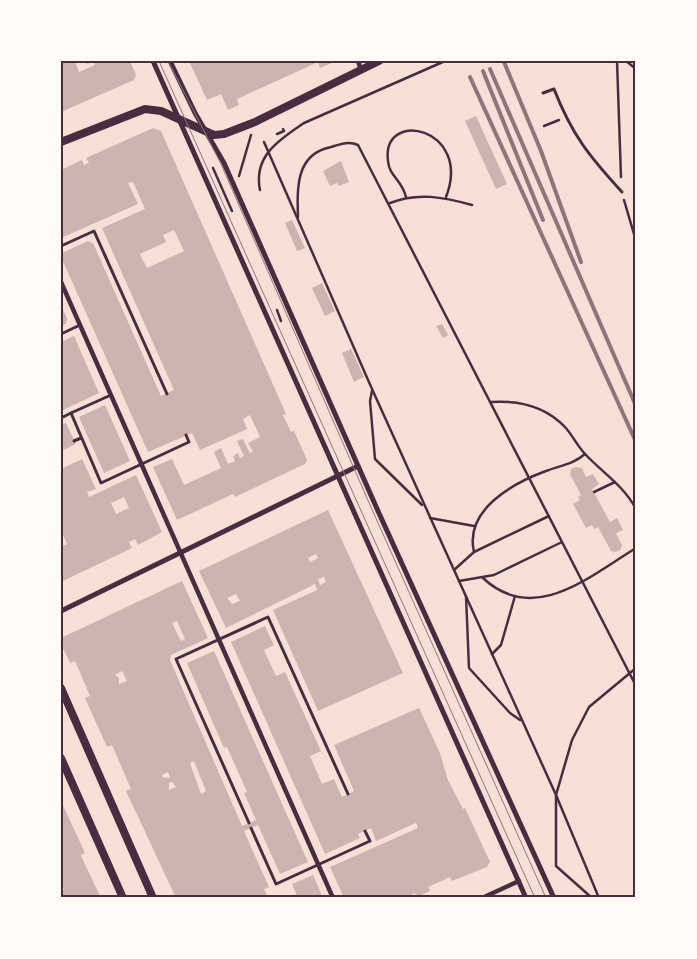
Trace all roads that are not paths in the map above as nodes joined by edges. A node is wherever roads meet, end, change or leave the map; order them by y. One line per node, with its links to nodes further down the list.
1 (153, 61): 7 (street)
2 (170, 61): 8 (street)
3 (358, 61): 5 (street)
4 (379, 61): 5 (street)
5 (361, 70): 8 (street)
6 (543, 93): 10 (lane)
7 (178, 119): 8 (street); 9 (street); 24 (street)
8 (208, 133): 23 (street)
9 (61, 142)
10 (622, 192)
11 (61, 246): 15 (lane)
12 (61, 282): 13 (street)
13 (80, 325): 14 (lane); 16 (street)
14 (61, 334)
15 (167, 394)
16 (111, 395): 17 (lane); 22 (street)
17 (71, 414): 18 (lane); 20 (lane)
18 (61, 418)
19 (186, 435): 22 (lane)
20 (82, 438): 21 (lane); 22 (lane)
21 (74, 441)
22 (142, 464): 25 (street)
23 (358, 466): 24 (street); 41 (street)
24 (338, 475): 25 (street); 35 (street)
25 (180, 552): 26 (street); 27 (street)
26 (61, 610)
27 (219, 639): 30 (lane); 31 (lane); 34 (street)
28 (61, 688): 37 (street)
29 (61, 758): 36 (street)
30 (348, 794)
31 (249, 823)
32 (251, 828): 34 (lane)
33 (365, 831): 34 (lane)
34 (318, 864): 38 (street)
35 (519, 881): 39 (street); 40 (street)
36 (123, 898)
37 (153, 898)
38 (333, 898)
39 (482, 898)
40 (526, 898)
41 (554, 898)

